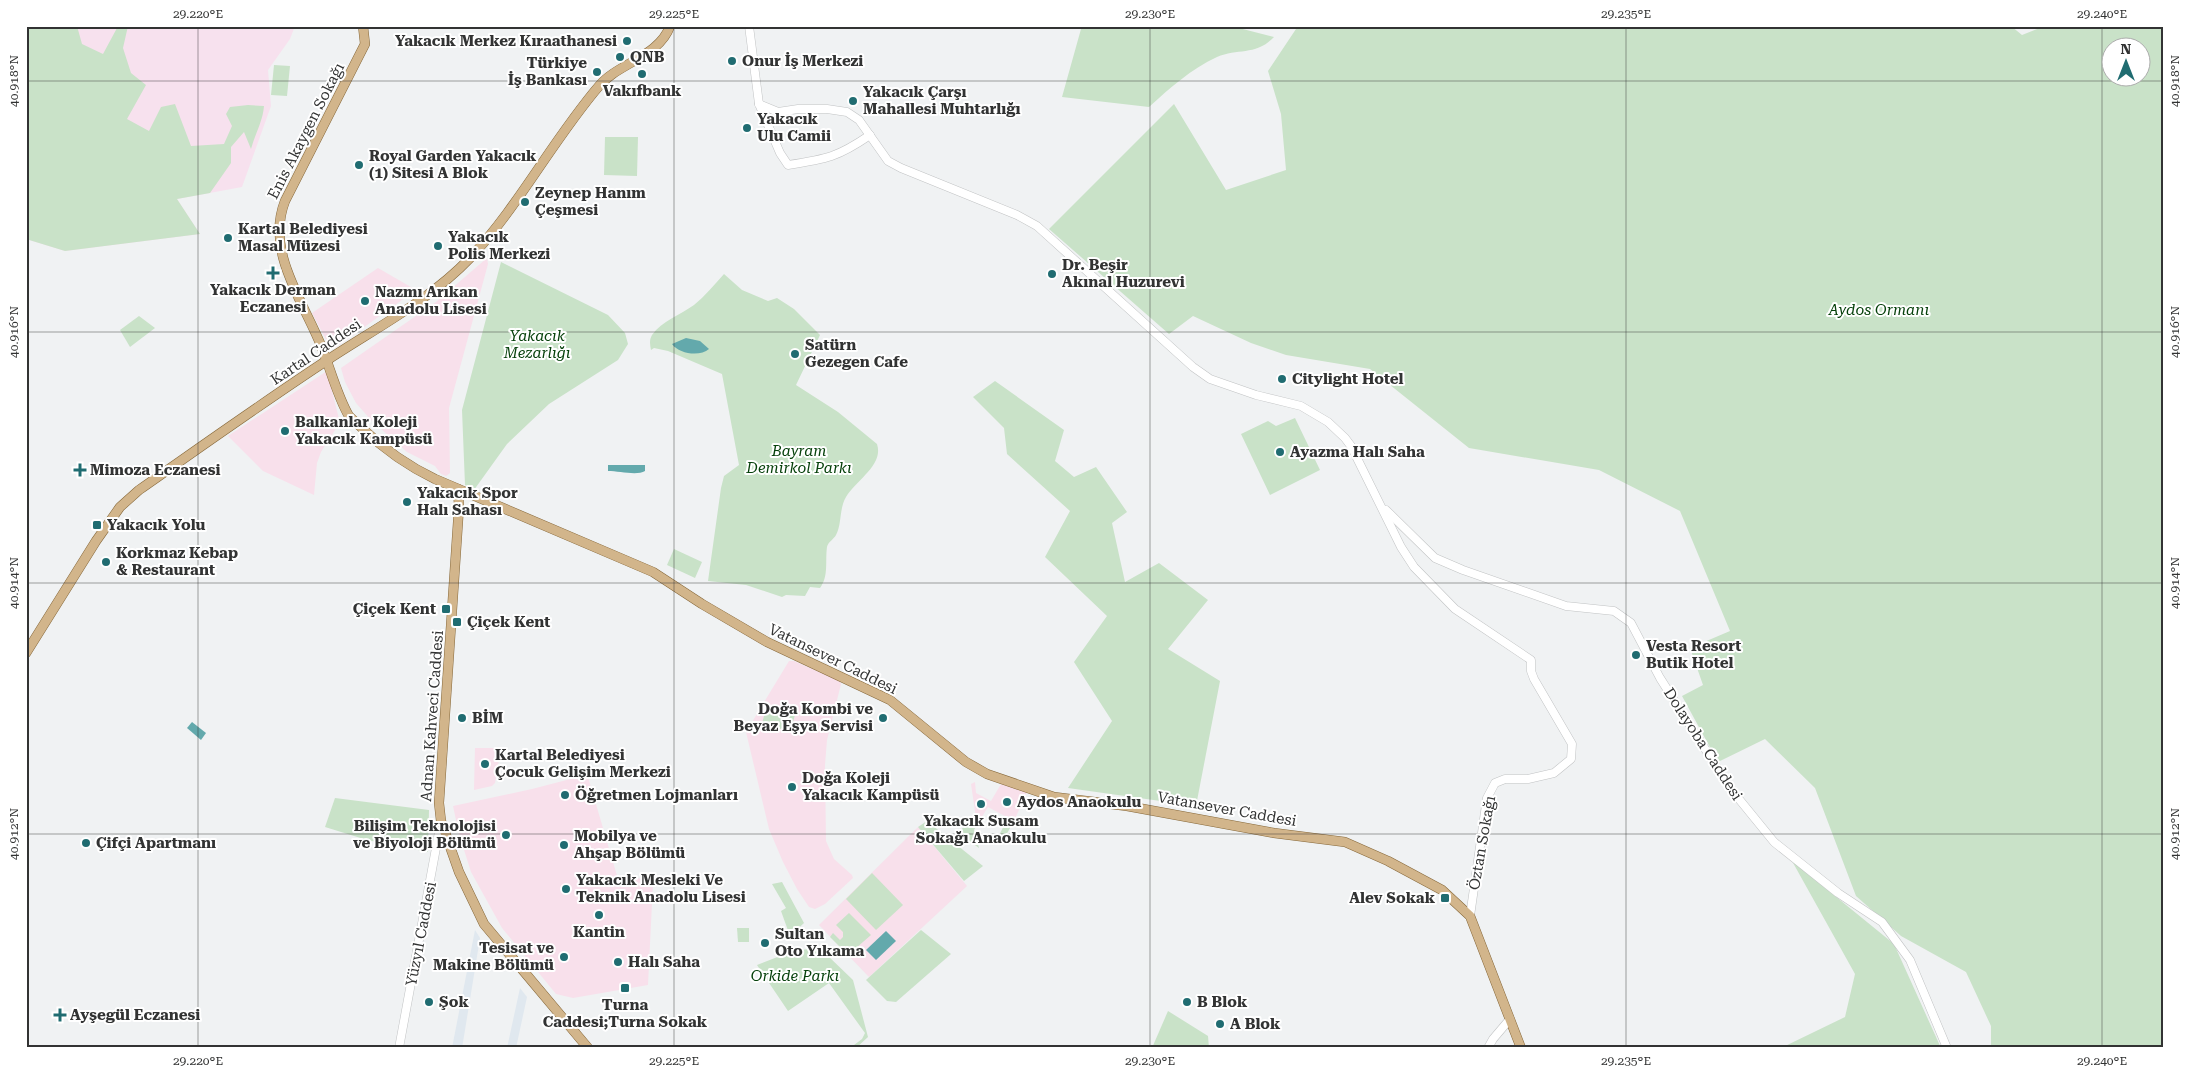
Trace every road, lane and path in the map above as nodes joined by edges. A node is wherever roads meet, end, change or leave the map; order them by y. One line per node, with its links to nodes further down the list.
1 (363, 26): 6 (main road, Enis Akaygen Sokağı)
2 (670, 26): 6 (main road, Kartal Caddesi)
3 (749, 26): 4 (street)
4 (759, 104): 5 (street); 5 (street)
5 (870, 135): 8 (street)
6 (326, 361): 7 (main road, Vatansever Caddesi); 9 (main road, Kartal Caddesi)
7 (458, 489): 10 (main road, Adnan Kahveci Caddesi); 11 (main road, Vatansever Caddesi)
8 (1379, 503): 11 (street, Öztan Sokağı); 17 (street, Dolayoba Caddesi)
9 (26, 653)
10 (441, 821): 13 (street, Yüzyıl Caddesi); 14 (main road, Adnan Kahveci Caddesi)
11 (1470, 916): 12 (main road, Vatansever Caddesi)
12 (1510, 1020): 15 (street); 16 (main road, Vatansever Caddesi)
13 (399, 1048)
14 (588, 1048)
15 (1488, 1048)
16 (1521, 1048)
17 (1947, 1048)

